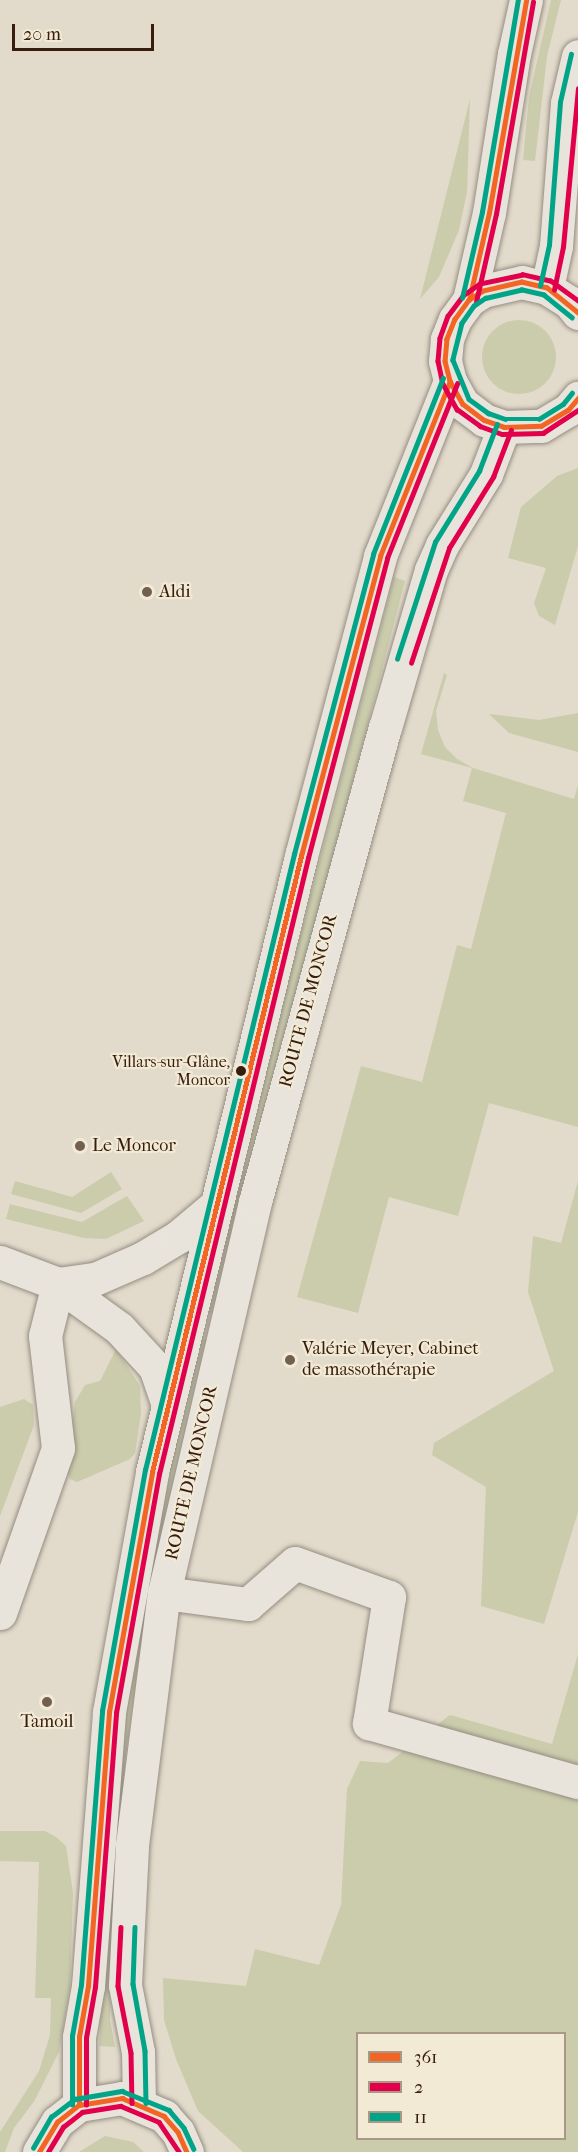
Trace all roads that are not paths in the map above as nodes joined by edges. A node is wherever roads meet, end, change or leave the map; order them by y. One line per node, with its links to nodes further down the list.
1 (526, 0): 4 (main road)
2 (578, 56): 3 (main road)
3 (547, 288): 4 (main road); 5 (main road)
4 (469, 300): 6 (main road)
5 (578, 313)
6 (450, 381): 8 (main road); 9 (main road, ROUTE DE MONCOR)
7 (578, 398): 8 (main road)
8 (504, 427): 13 (main road, ROUTE DE MONCOR)
9 (216, 1205): 11 (main road); 12 (main road, ROUTE DE MONCOR)
10 (0, 1262): 11 (main road)
11 (58, 1284): 12 (main road); 14 (main road)
12 (168, 1405): 17 (main road, ROUTE DE MONCOR)
13 (164, 1593): 15 (main road); 16 (main road, ROUTE DE MONCOR)
14 (0, 1613)
15 (578, 1782)
16 (139, 2103): 17 (main road); 19 (main road)
17 (79, 2105): 18 (main road)
18 (39, 2152)
19 (187, 2152)

